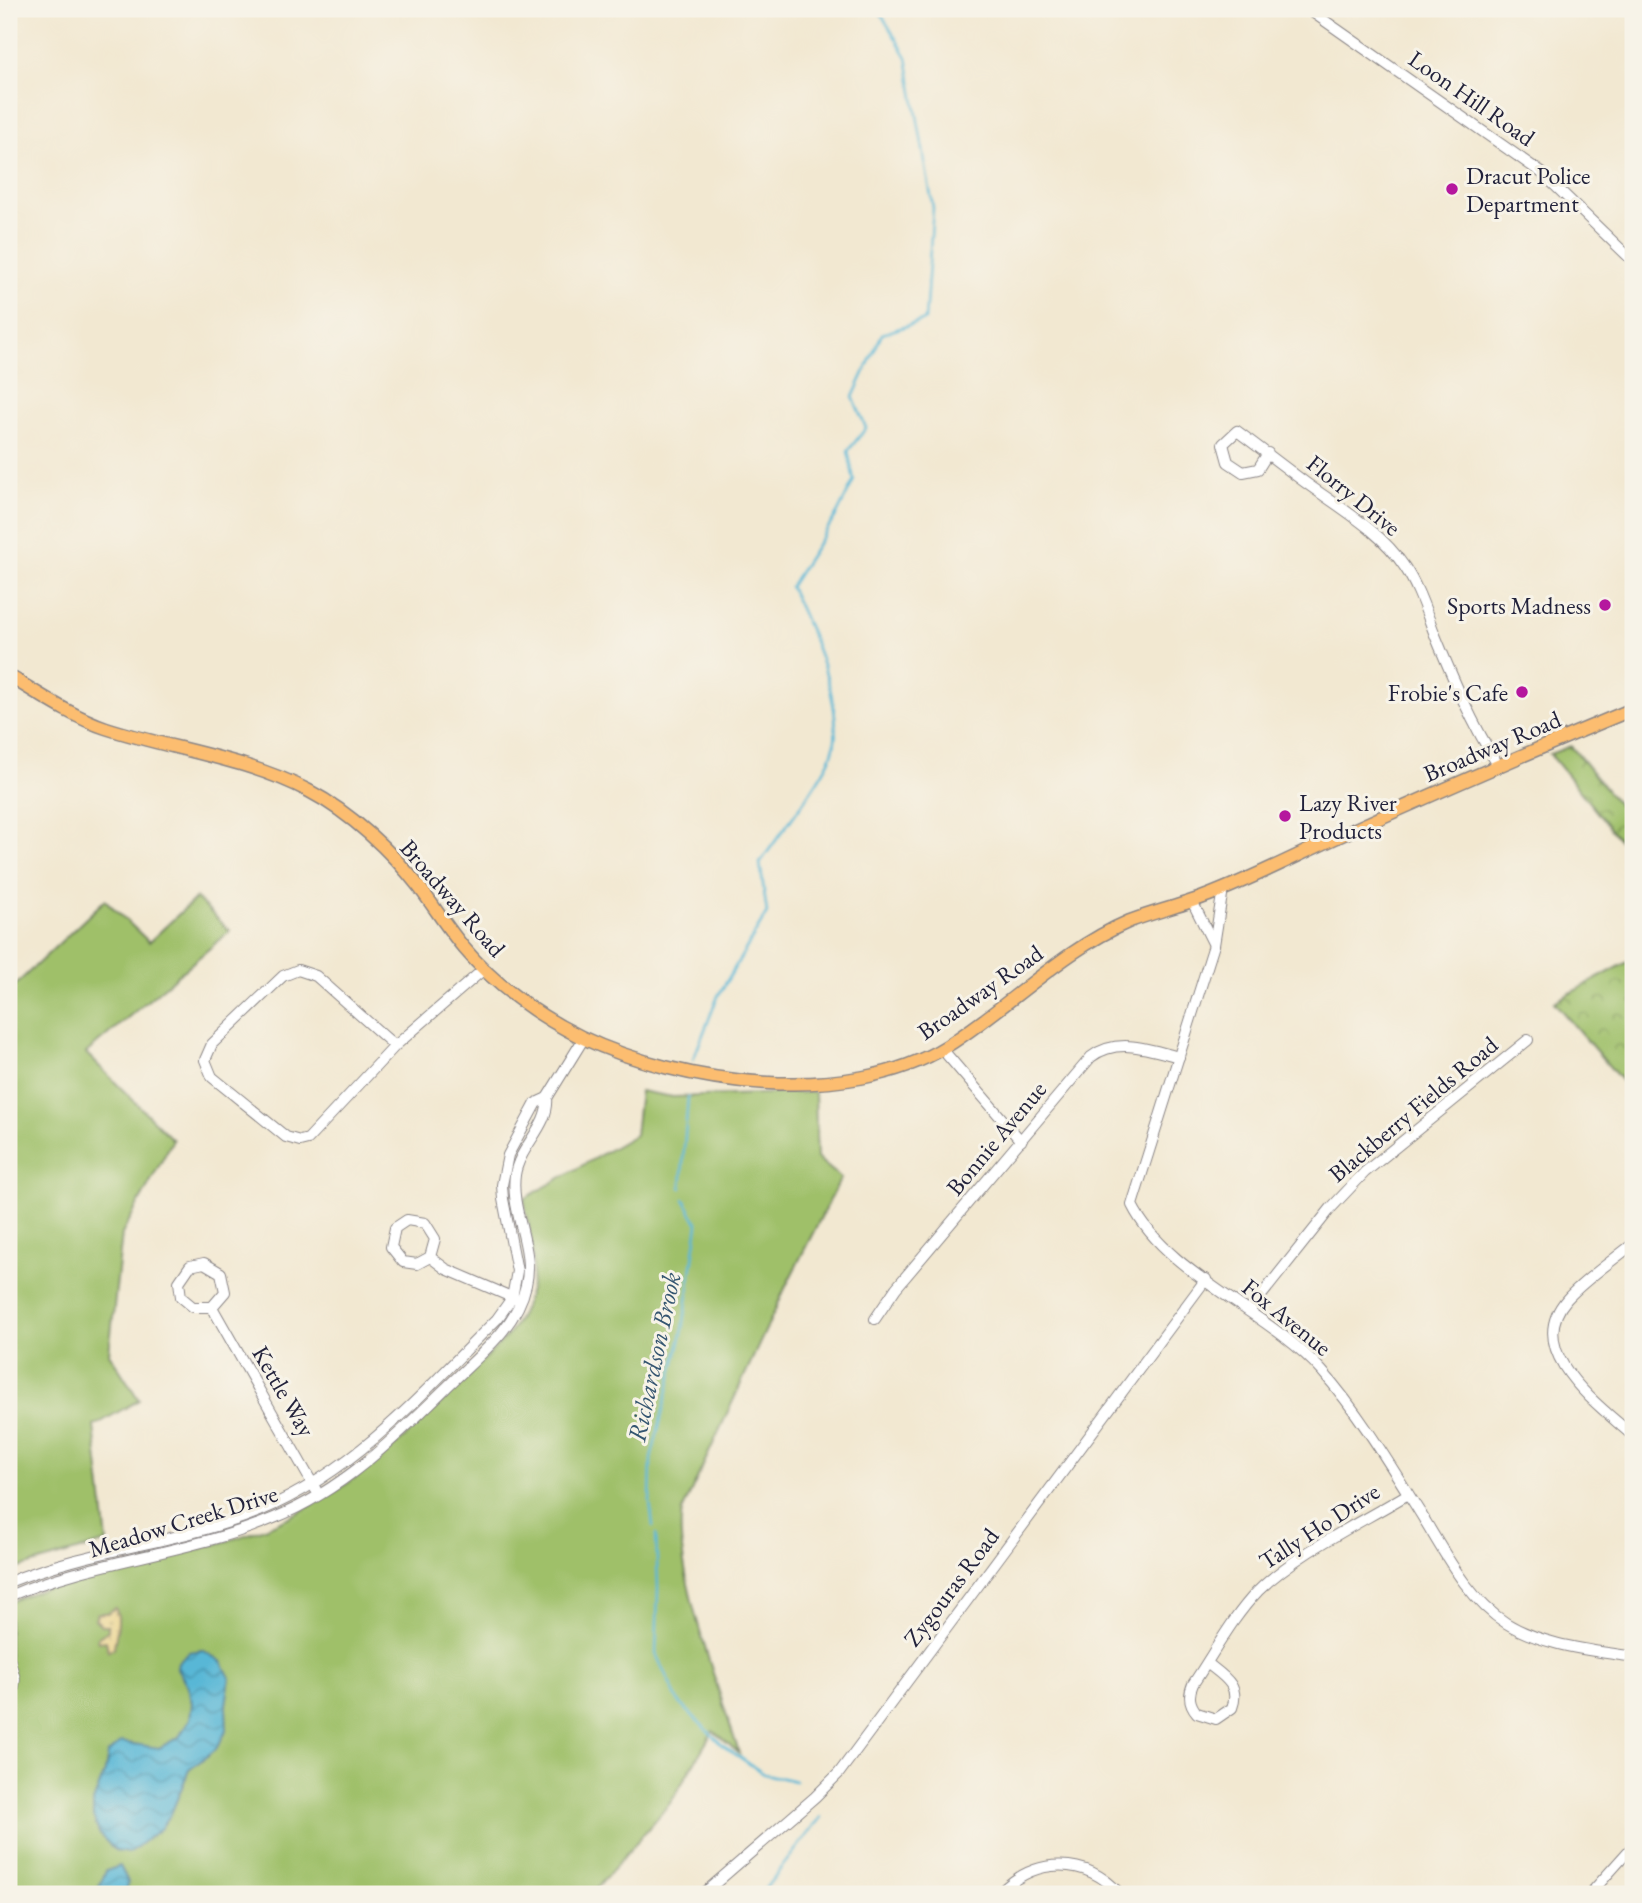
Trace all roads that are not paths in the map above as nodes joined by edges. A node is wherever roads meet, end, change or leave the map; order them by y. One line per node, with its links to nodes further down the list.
1 (1308, 9): 2 (street, Loon Hill Road)
2 (1633, 261)
3 (1268, 453): 3 (street, Florry Drive); 6 (street, Florry Drive)
4 (9, 676): 10 (main road, Broadway Road)
5 (1633, 709): 6 (main road, Broadway Road)
6 (1498, 765): 7 (main road, Broadway Road)
7 (1223, 889): 8 (main road, Broadway Road); 9 (street, Fox Avenue)
8 (1192, 901): 9 (street); 14 (main road, Broadway Road)
9 (1214, 946): 15 (street, Fox Avenue)
10 (484, 969): 11 (main road, Broadway Road); 13 (street)
11 (584, 1038): 14 (main road, Broadway Road); 16 (street, Meadow Creek Drive)
12 (1528, 1040): 25 (street, Blackberry Fields Road)
13 (395, 1046): 13 (street)
14 (942, 1049): 17 (street)
15 (1179, 1056): 17 (street, Bonnie Avenue); 22 (street, Fox Avenue)
16 (547, 1098): 18 (street, Meadow Creek Drive); 19 (street, Meadow Creek Drive)
17 (1021, 1141): 26 (street, Bonnie Avenue)
18 (520, 1220): 19 (street); 23 (street, Meadow Creek Drive)
19 (508, 1223): 23 (street, Meadow Creek Drive)
20 (1633, 1244): 29 (street)
21 (430, 1256): 21 (street); 23 (street)
22 (1206, 1279): 25 (street, Fox Avenue); 42 (street, Zygouras Road)
23 (516, 1300): 27 (street, Meadow Creek Drive); 28 (street, Meadow Creek Drive)
24 (212, 1307): 24 (street); 30 (street, Kettle Way)
25 (1249, 1311): 31 (street, Fox Avenue)
26 (875, 1319)
27 (413, 1402): 28 (street); 30 (street, Meadow Creek Drive)
28 (423, 1411): 32 (street, Meadow Creek Drive)
29 (1633, 1436)
30 (313, 1485): 32 (street, Kettle Way); 33 (street, Meadow Creek Drive)
31 (1408, 1494): 38 (street, Fox Avenue); 39 (street, Tally Ho Drive)
32 (319, 1496): 34 (street, Meadow Creek Drive)
33 (142, 1544): 34 (street); 35 (street, Meadow Creek Drive)
34 (145, 1556): 36 (street, Meadow Creek Drive)
35 (9, 1582)
36 (9, 1596)
37 (9, 1657): 40 (street)
38 (1633, 1657)
39 (1207, 1663): 39 (street, Tally Ho Drive)
40 (9, 1723)
41 (1633, 1846): 45 (street)
42 (703, 1894)
43 (999, 1894): 44 (street)
44 (1120, 1894)
45 (1590, 1894)

